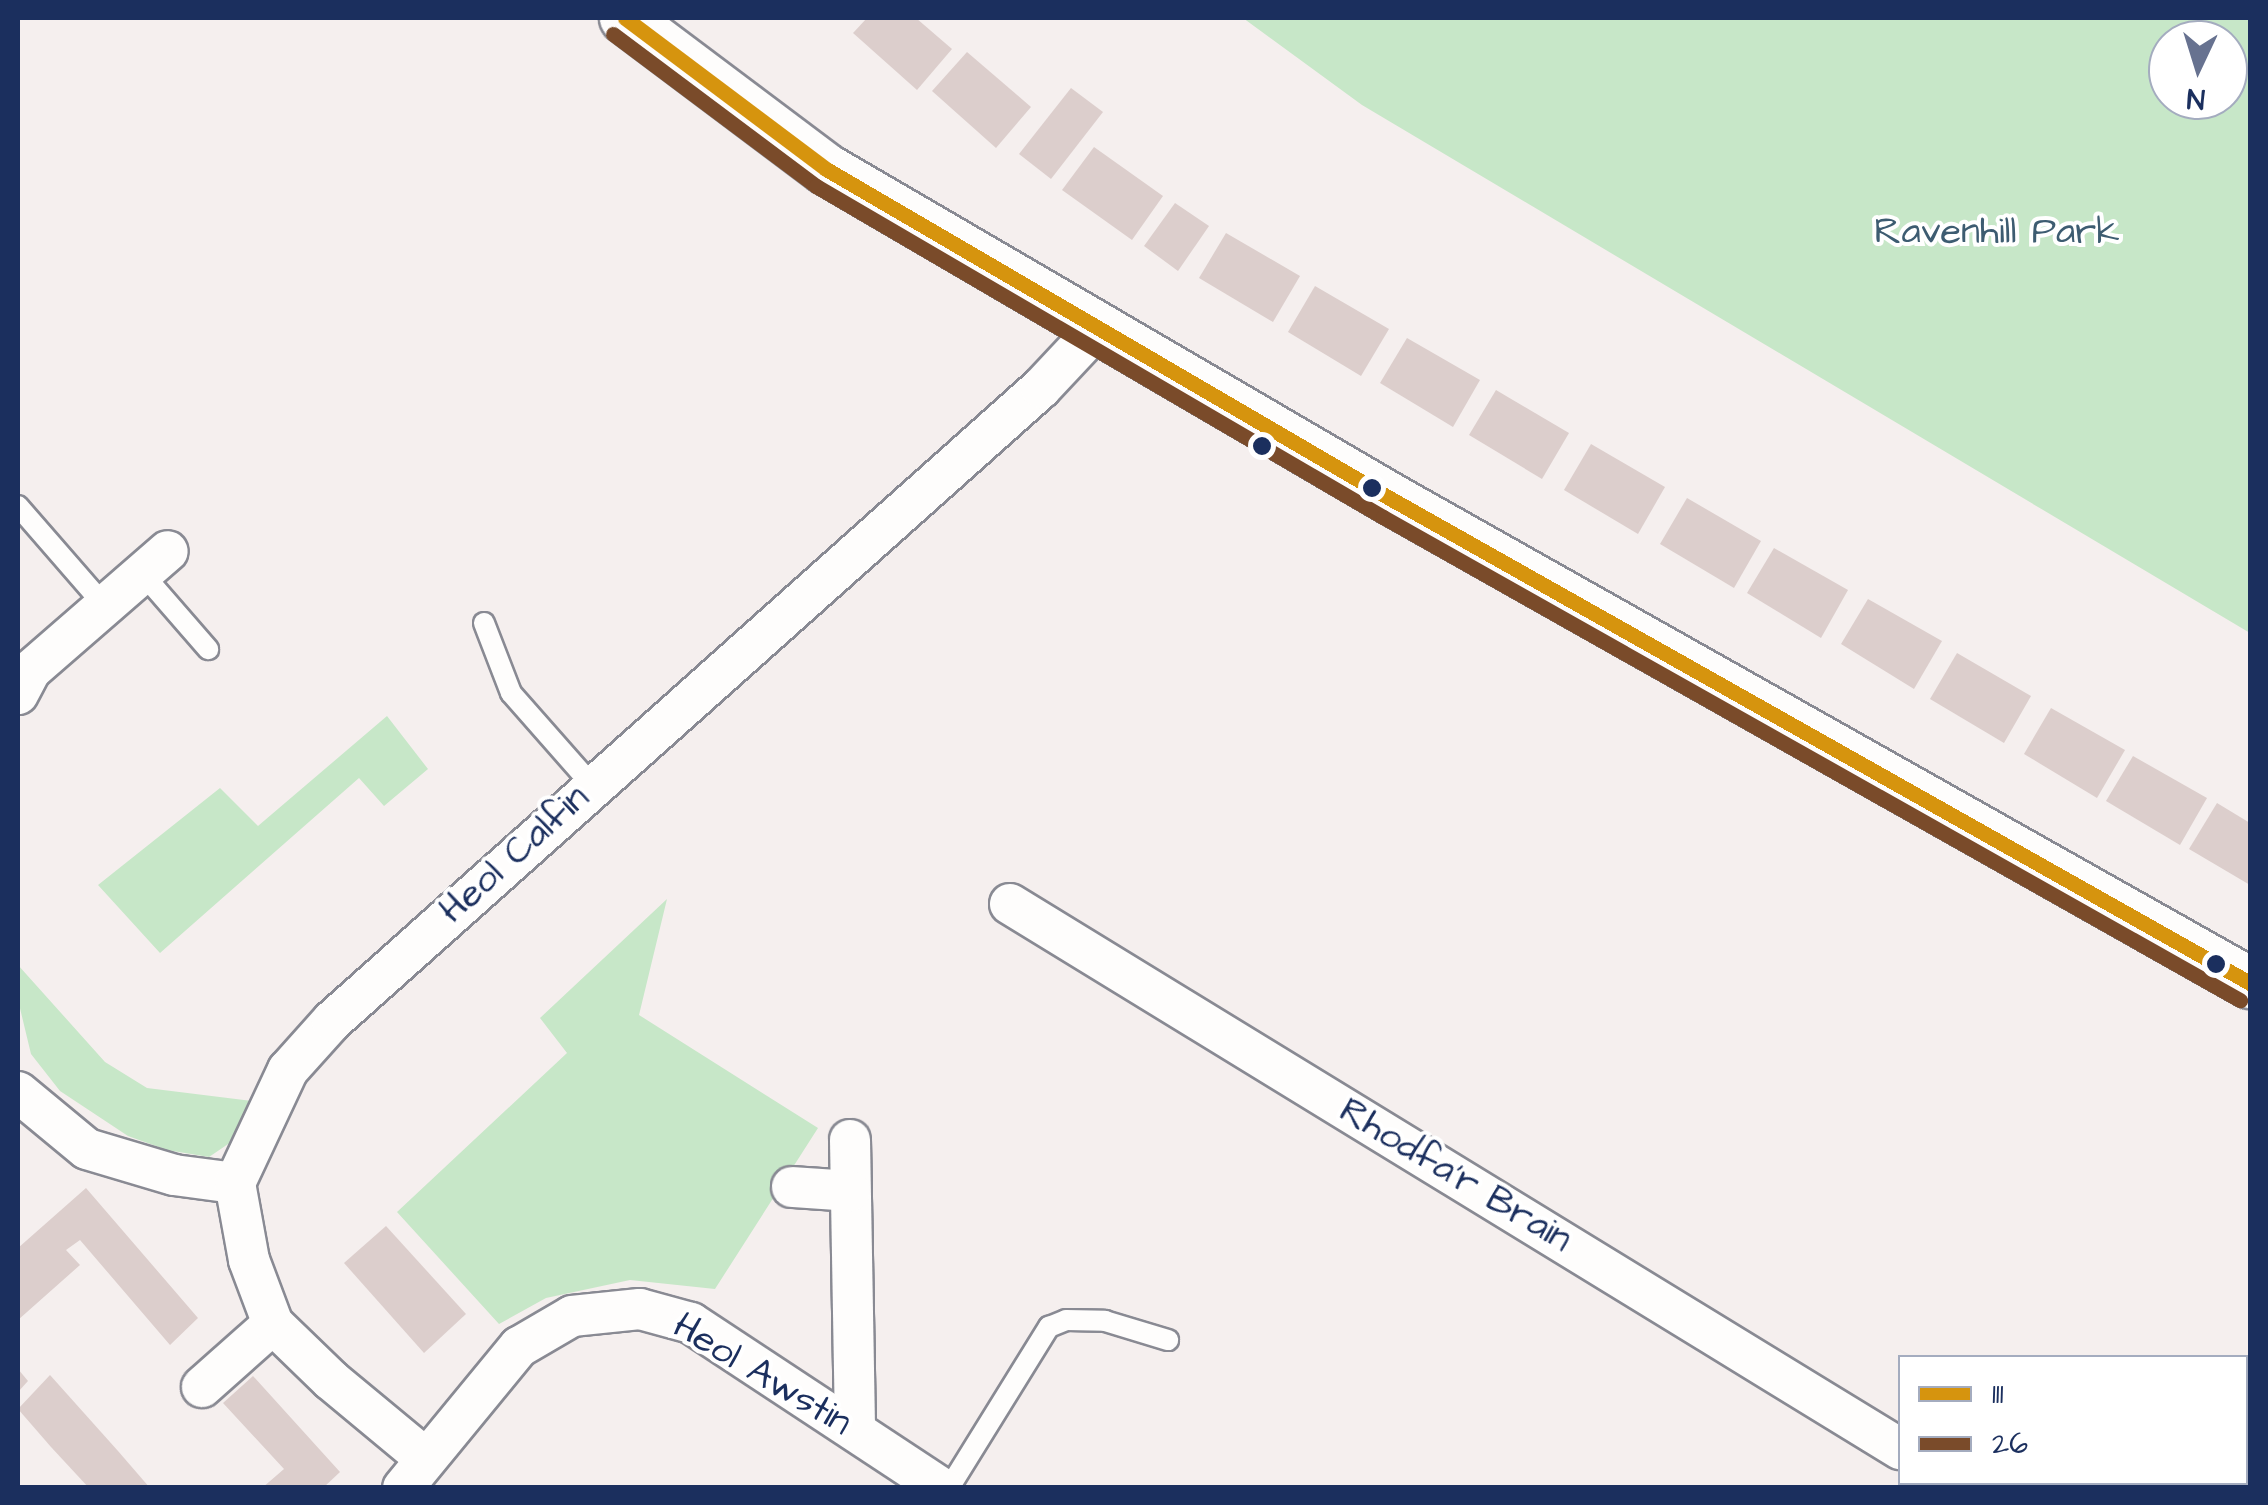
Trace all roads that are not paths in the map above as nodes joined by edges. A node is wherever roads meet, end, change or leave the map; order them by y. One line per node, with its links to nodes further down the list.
1 (625, 18): 2 (street)
2 (1098, 327): 9 (street, Heol Calfin); 11 (street)
3 (18, 506): 5 (lane)
4 (155, 562): 5 (street); 7 (lane)
5 (105, 606): 8 (street)
6 (484, 624): 9 (lane)
7 (208, 649)
8 (18, 694)
9 (592, 786): 14 (street, Heol Calfin)
10 (1010, 904): 21 (street, Rhodfa'r Brain)
11 (2250, 984)
12 (18, 1092): 14 (street)
13 (850, 1140): 16 (street)
14 (235, 1183): 17 (street)
15 (792, 1187): 16 (street)
16 (850, 1191): 20 (street)
17 (274, 1324): 19 (street); 22 (street)
18 (1168, 1340): 24 (lane)
19 (202, 1387)
20 (856, 1430): 22 (street, Heol Awstin); 23 (street, Heol Awstin)
21 (1898, 1448)
22 (414, 1473)
23 (940, 1488)
24 (949, 1488)

